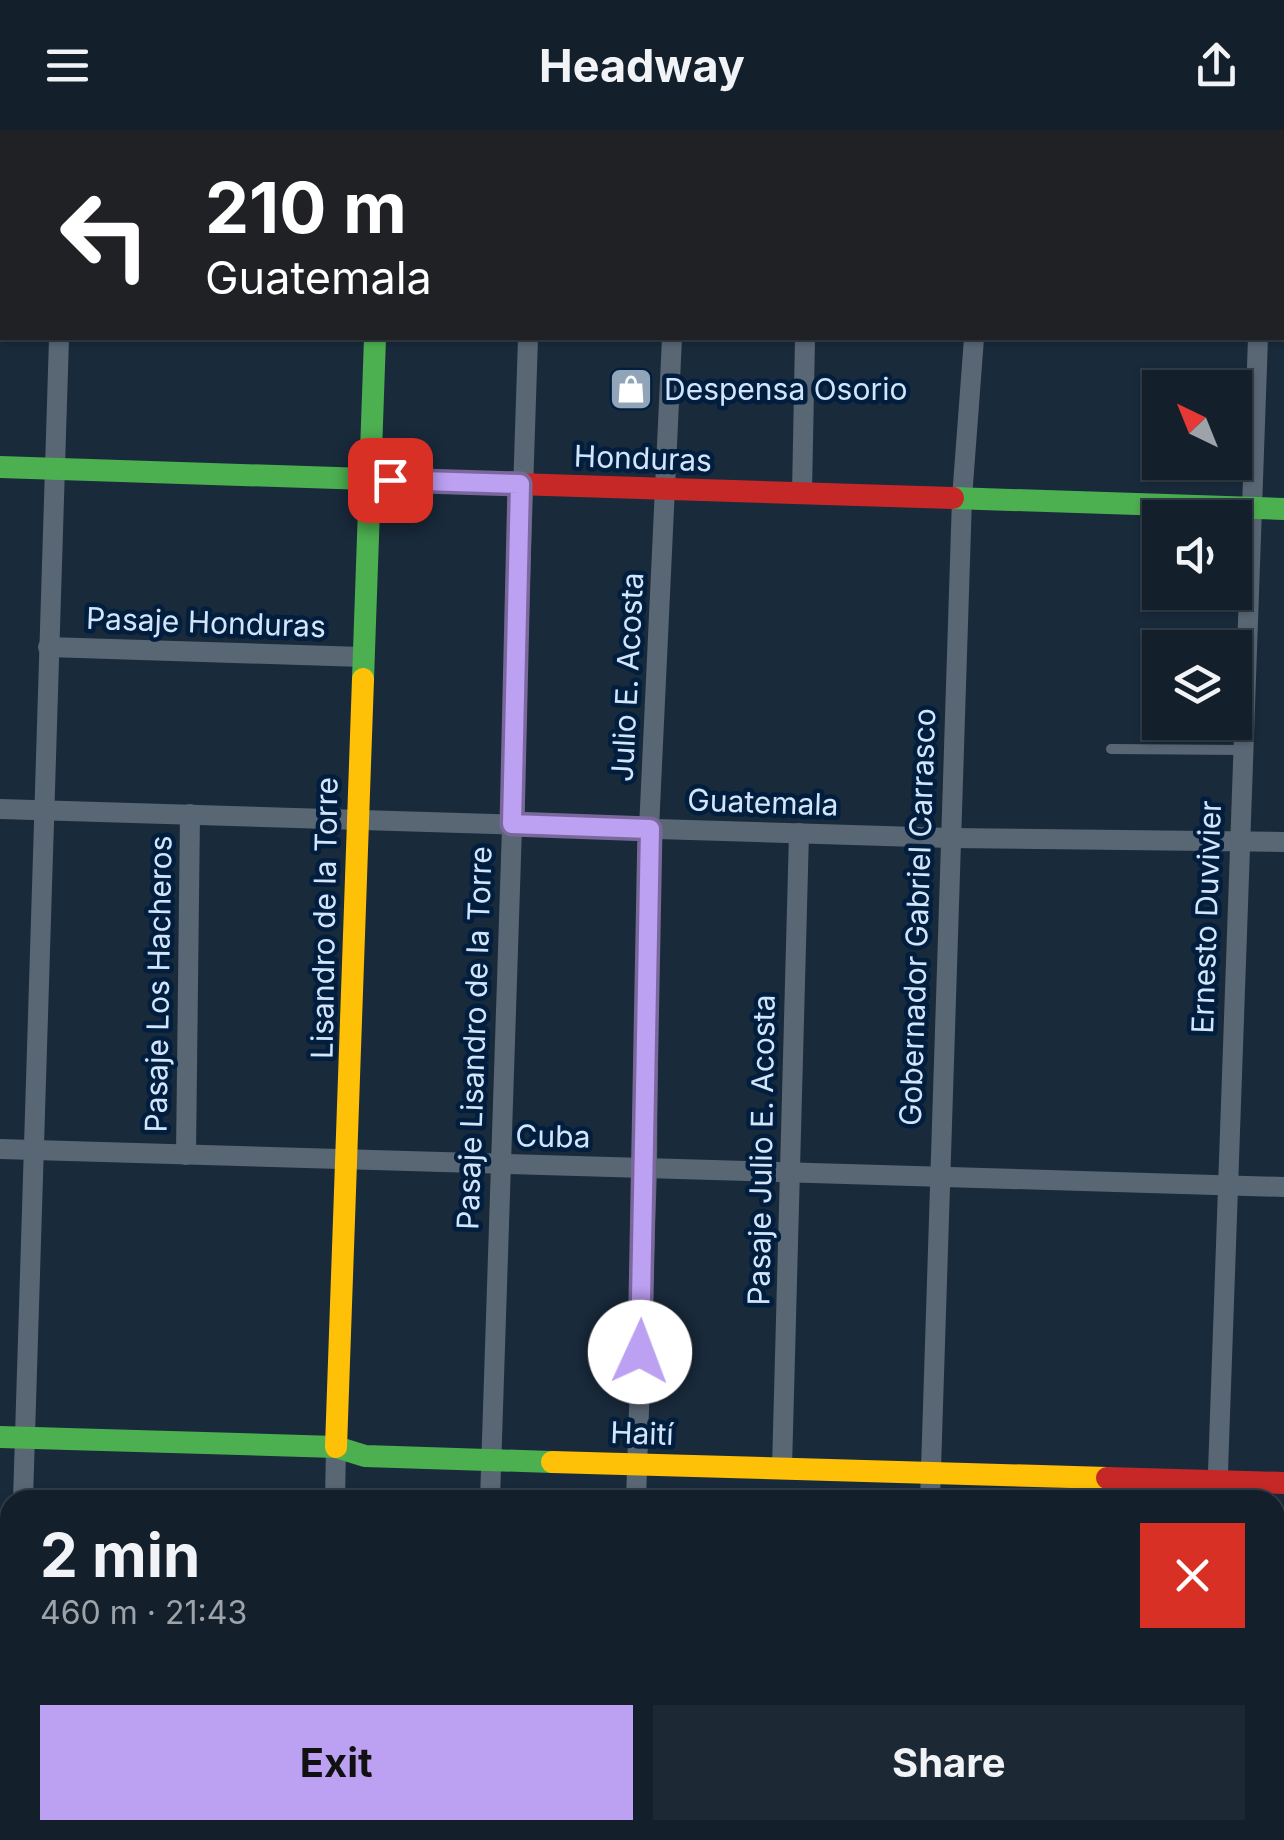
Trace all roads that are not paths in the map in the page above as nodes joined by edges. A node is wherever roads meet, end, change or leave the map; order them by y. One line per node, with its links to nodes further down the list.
1 (59, 340): 9 (street)
2 (375, 340): 10 (street, Lisandro de la Torre)
3 (528, 340): 11 (street, Pasaje Lisandro de la Torre)
4 (672, 340): 12 (street, Julio E. Acosta)
5 (806, 340): 13 (street)
6 (974, 340): 14 (street, Gobernador Gabriel Carrasco)
7 (1258, 340): 16 (street, Ernesto Duvivier)
8 (0, 467): 9 (street, Honduras)
9 (55, 469): 10 (street, Honduras); 19 (street)
10 (369, 479): 11 (street, Honduras); 20 (street, Lisandro de la Torre)
11 (520, 484): 12 (street, Honduras); 27 (street, Pasaje Lisandro de la Torre)
12 (667, 489): 13 (street, Honduras); 28 (street, Julio E. Acosta)
13 (802, 493): 14 (street, Honduras)
14 (962, 498): 15 (street, Honduras); 30 (street, Gobernador Gabriel Carrasco)
15 (1142, 504)
16 (1252, 508): 17 (street, Honduras)
17 (1284, 509)
18 (1248, 610): 22 (street, Ernesto Duvivier)
19 (48, 647): 20 (street, Pasaje Honduras); 24 (street)
20 (362, 657): 26 (street, Lisandro de la Torre)
21 (1111, 749): 22 (lane)
22 (1243, 750): 31 (street, Ernesto Duvivier)
23 (0, 808): 24 (street, Guatemala)
24 (43, 810): 25 (street, Guatemala); 34 (street)
25 (190, 814): 26 (street, Guatemala); 35 (street, Pasaje Los Hacheros)
26 (355, 820): 27 (street, Guatemala); 36 (street, Lisandro de la Torre)
27 (512, 824): 28 (street, Guatemala); 37 (street, Pasaje Lisandro de la Torre)
28 (650, 829): 29 (street, Guatemala); 38 (street, Julio E. Acosta)
29 (799, 833): 30 (street, Guatemala); 39 (street, Pasaje Julio E. Acosta)
30 (950, 838): 31 (street, Guatemala); 40 (street, Gobernador Gabriel Carrasco)
31 (1239, 841): 32 (street, Guatemala); 41 (street, Ernesto Duvivier)
32 (1284, 842)
33 (0, 1148): 34 (street, Cuba)
34 (37, 1150): 35 (street, Cuba); 44 (street)
35 (186, 1155): 36 (street, Cuba)
36 (348, 1162): 37 (street, Cuba); 45 (street, Lisandro de la Torre)
37 (500, 1165): 38 (street, Cuba); 46 (street, Pasaje Lisandro de la Torre)
38 (647, 1168): 39 (street, Cuba); 47 (street, Julio E. Acosta)
39 (790, 1173): 40 (street, Cuba); 48 (street, Pasaje Julio E. Acosta)
40 (937, 1176): 41 (street, Cuba); 49 (street, Gobernador Gabriel Carrasco)
41 (1227, 1186): 42 (street, Cuba); 56 (street, Ernesto Duvivier)
42 (1284, 1187)
43 (0, 1437): 44 (street, Haití)
44 (25, 1438): 45 (street, Haití); 51 (street)
45 (336, 1447): 46 (street, Haití); 52 (street, Lisandro de la Torre)
46 (492, 1458): 47 (street, Haití); 53 (street, Pasaje Lisandro de la Torre)
47 (636, 1462): 48 (street, Haití); 54 (street, Julio E. Acosta)
48 (782, 1468): 49 (street, Haití)
49 (931, 1472): 55 (street, Gobernador Gabriel Carrasco); 56 (street, Haití)
50 (1284, 1483): 56 (street, Haití)
51 (24, 1490)
52 (335, 1490)
53 (490, 1490)
54 (636, 1490)
55 (930, 1490)
56 (1217, 1490)

